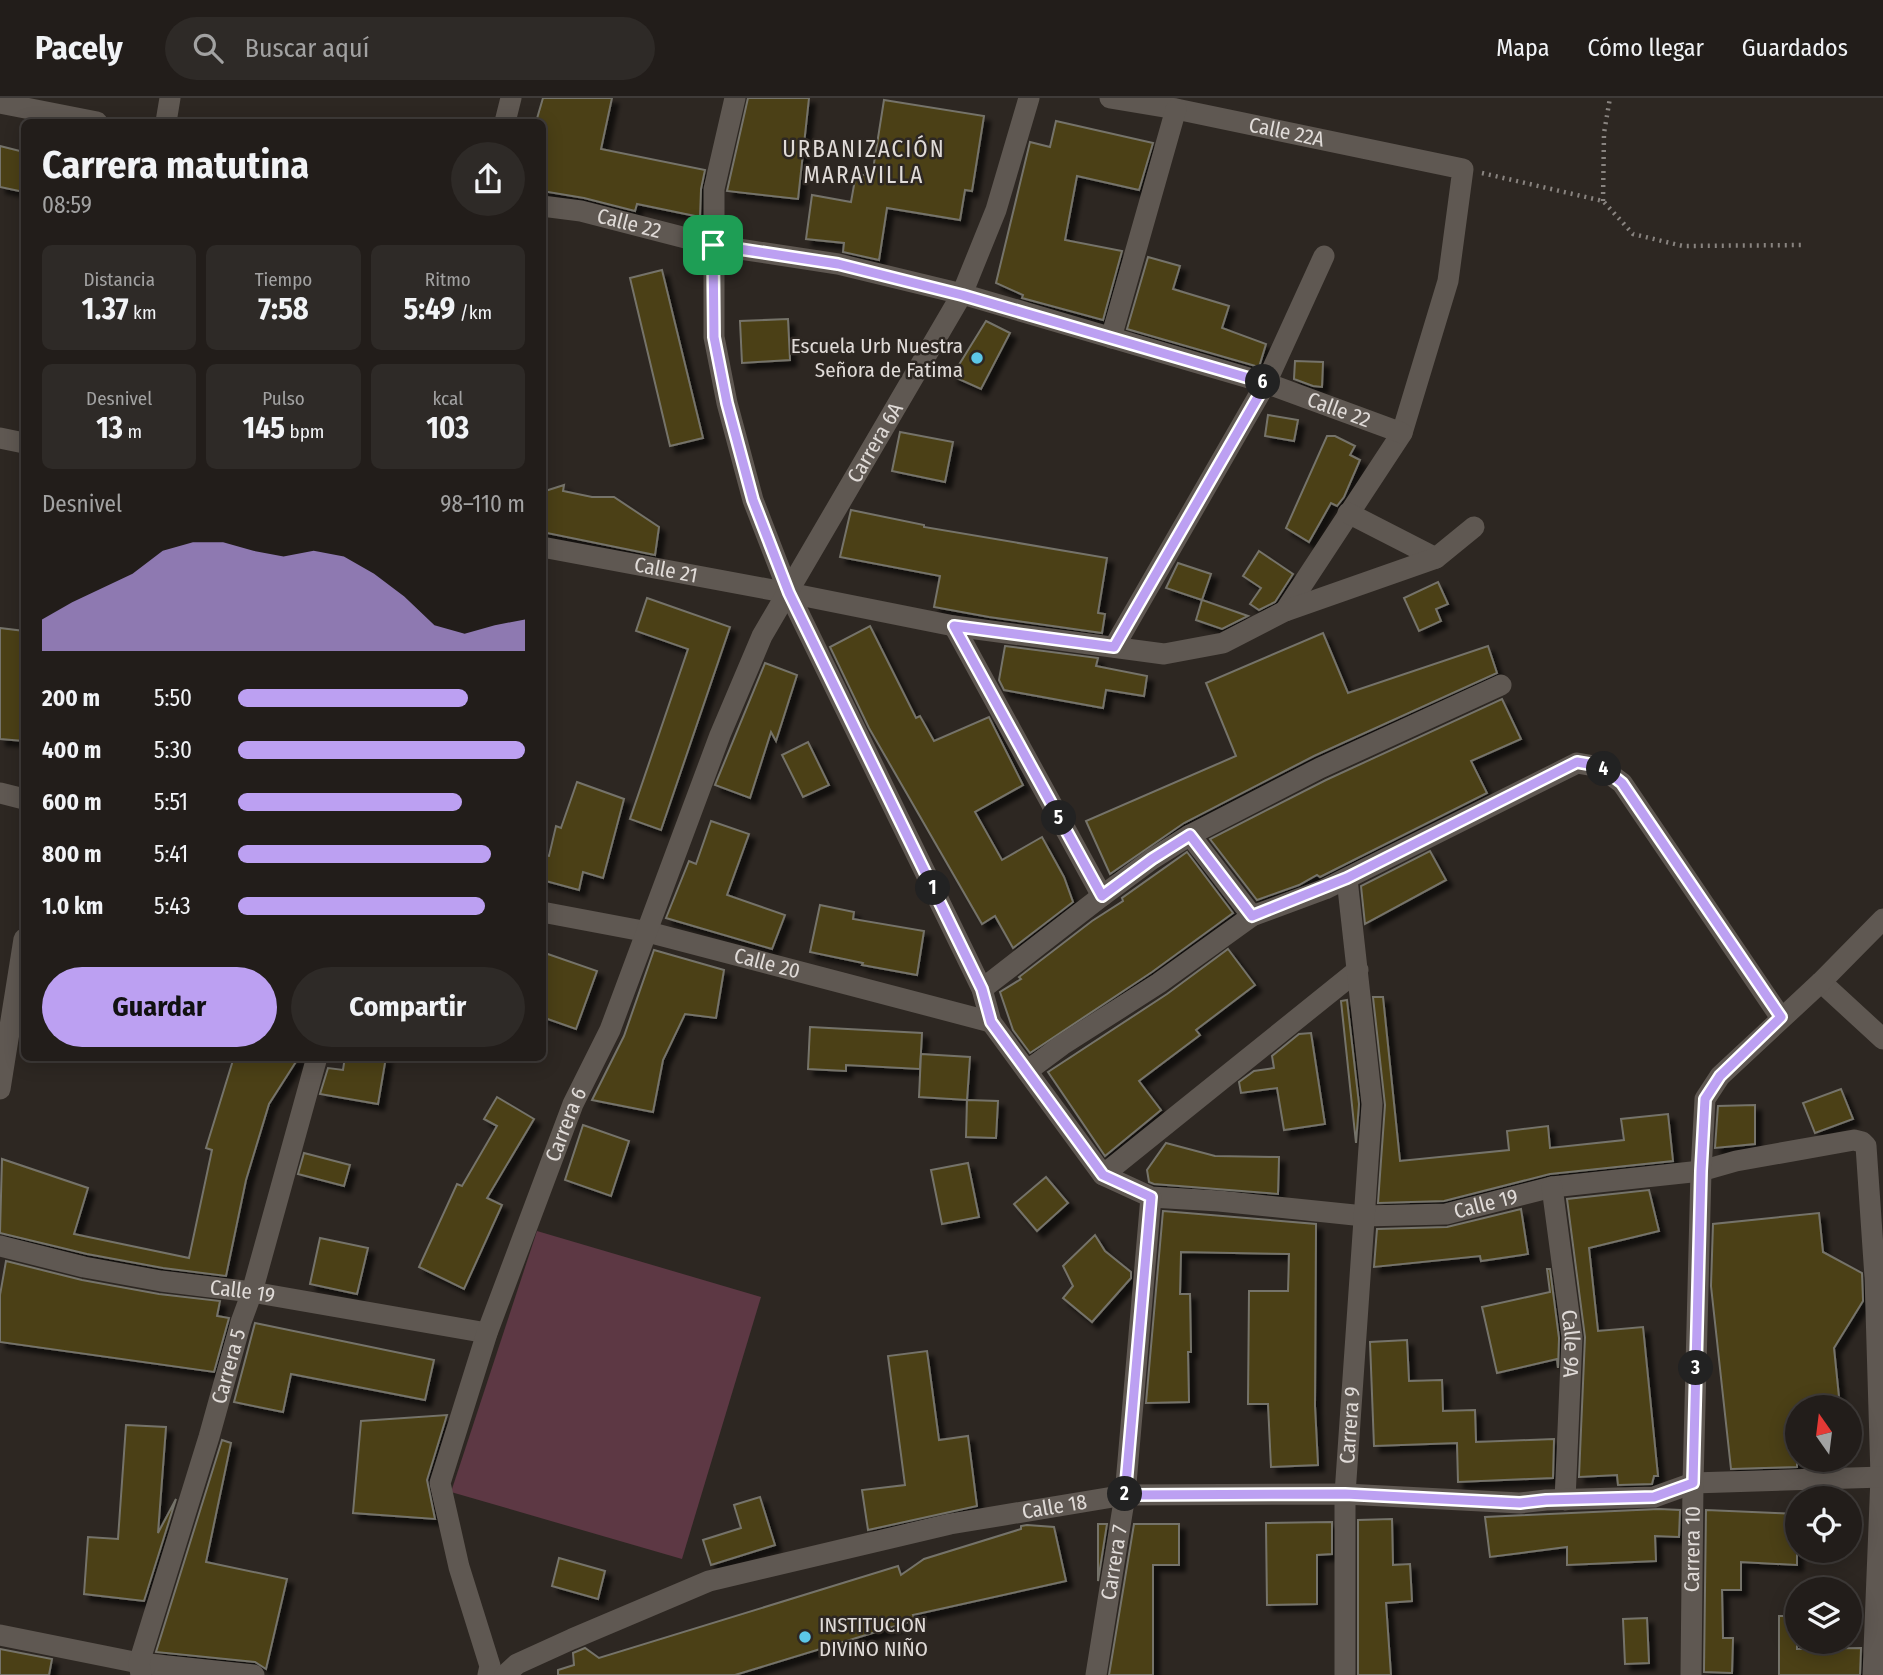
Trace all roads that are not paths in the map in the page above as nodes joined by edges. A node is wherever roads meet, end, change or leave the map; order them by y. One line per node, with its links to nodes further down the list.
1 (170, 98): 9 (street)
2 (511, 98): 10 (street)
3 (735, 98): 12 (street)
4 (1029, 98): 14 (street, Carrera 6A)
5 (1110, 98): 7 (street, Calle 22A)
6 (0, 103): 8 (street)
7 (1176, 109): 15 (street); 17 (street, Calle 22A)
8 (82, 119)
9 (166, 119)
10 (506, 119)
11 (546, 207): 12 (street, Calle 22)
12 (713, 245): 14 (street, Calle 22); 24 (street)
13 (1324, 256): 16 (street)
14 (962, 295): 15 (street, Calle 22); 24 (street, Carrera 6A)
15 (1111, 338): 16 (street, Calle 22)
16 (1266, 383): 17 (street, Calle 22); 27 (street)
17 (1402, 433): 20 (street)
18 (0, 438): 19 (street)
19 (21, 442)
20 (1348, 513): 23 (street); 25 (street)
21 (1474, 527): 23 (street, Calle 21)
22 (546, 548): 24 (street, Calle 21)
23 (1436, 558): 25 (street, Calle 21)
24 (789, 593): 26 (street, Calle 21); 37 (street, Carrera 6); 41 (street)
25 (1286, 611): 27 (street, Calle 21)
26 (954, 626): 27 (street, Calle 21); 33 (street)
27 (1114, 647)
28 (1501, 685): 31 (street)
29 (0, 793): 30 (street)
30 (21, 798)
31 (1190, 835): 33 (street); 35 (street)
32 (1347, 878): 35 (street); 39 (street, Carrera 9); 42 (street)
33 (1102, 896): 41 (street)
34 (546, 913): 37 (street, Calle 20)
35 (1252, 916): 46 (street)
36 (1883, 919): 40 (street, Carrera 10)
37 (648, 932): 43 (street, Calle 20); 55 (street, Carrera 6)
38 (21, 959): 47 (street)
39 (1358, 970): 49 (street); 52 (street, Carrera 9)
40 (1821, 982): 42 (street, Carrera 10); 44 (street)
41 (982, 989): 43 (street)
42 (1781, 1017): 48 (street, Carrera 10)
43 (991, 1022): 46 (street)
44 (1883, 1039)
45 (316, 1061): 54 (street, Carrera 5)
46 (1027, 1071): 49 (street)
47 (0, 1089)
48 (1701, 1171): 50 (street, Calle 19); 56 (street, Calle 19); 57 (street, Carrera 10)
49 (1103, 1175): 51 (street, Calle 19)
50 (1552, 1187): 52 (street, Calle 19); 60 (street, Calle 9A)
51 (1151, 1197): 52 (street, Calle 19); 59 (street, Carrera 7)
52 (1364, 1216): 58 (street, Carrera 9)
53 (0, 1246): 54 (street, Calle 19)
54 (253, 1292): 55 (street, Calle 19); 62 (street, Carrera 5)
55 (487, 1334): 64 (street, Carrera 6)
56 (1882, 1477): 57 (street, Calle 18); 69 (street)
57 (1693, 1483): 60 (street, Calle 18); 68 (street, Carrera 10)
58 (1345, 1494): 59 (street, Calle 18); 60 (street, Calle 18); 67 (street, Carrera 9)
59 (1125, 1495): 65 (street, Calle 18); 66 (street, Carrera 7)
60 (1565, 1500)
61 (0, 1635): 62 (street)
62 (140, 1669): 63 (street)
63 (254, 1675)
64 (488, 1675)
65 (505, 1675)
66 (1096, 1675)
67 (1345, 1675)
68 (1691, 1675)
69 (1873, 1675)

